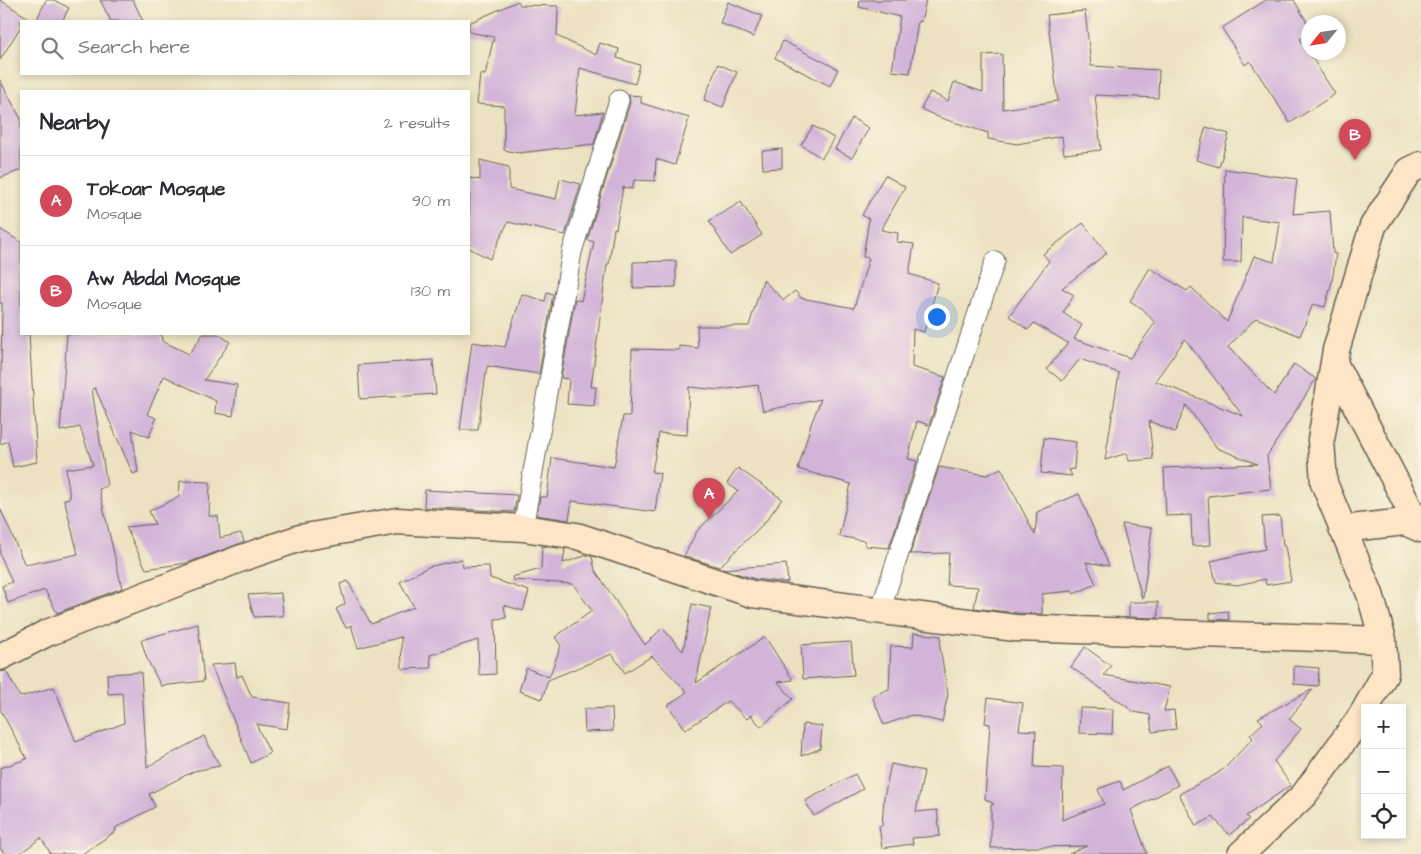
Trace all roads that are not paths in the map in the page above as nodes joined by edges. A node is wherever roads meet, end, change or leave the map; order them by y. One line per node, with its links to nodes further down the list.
1 (619, 100): 5 (street)
2 (1421, 165): 4 (street)
3 (995, 261): 8 (street)
4 (1334, 363): 6 (street); 7 (street)
5 (523, 528): 8 (street); 10 (street)
6 (1342, 529): 7 (street); 9 (street)
7 (1420, 529)
8 (880, 611): 9 (street)
9 (1383, 640): 11 (street)
10 (0, 657)
11 (1368, 704)
12 (1361, 716): 13 (street)
13 (1240, 854)

